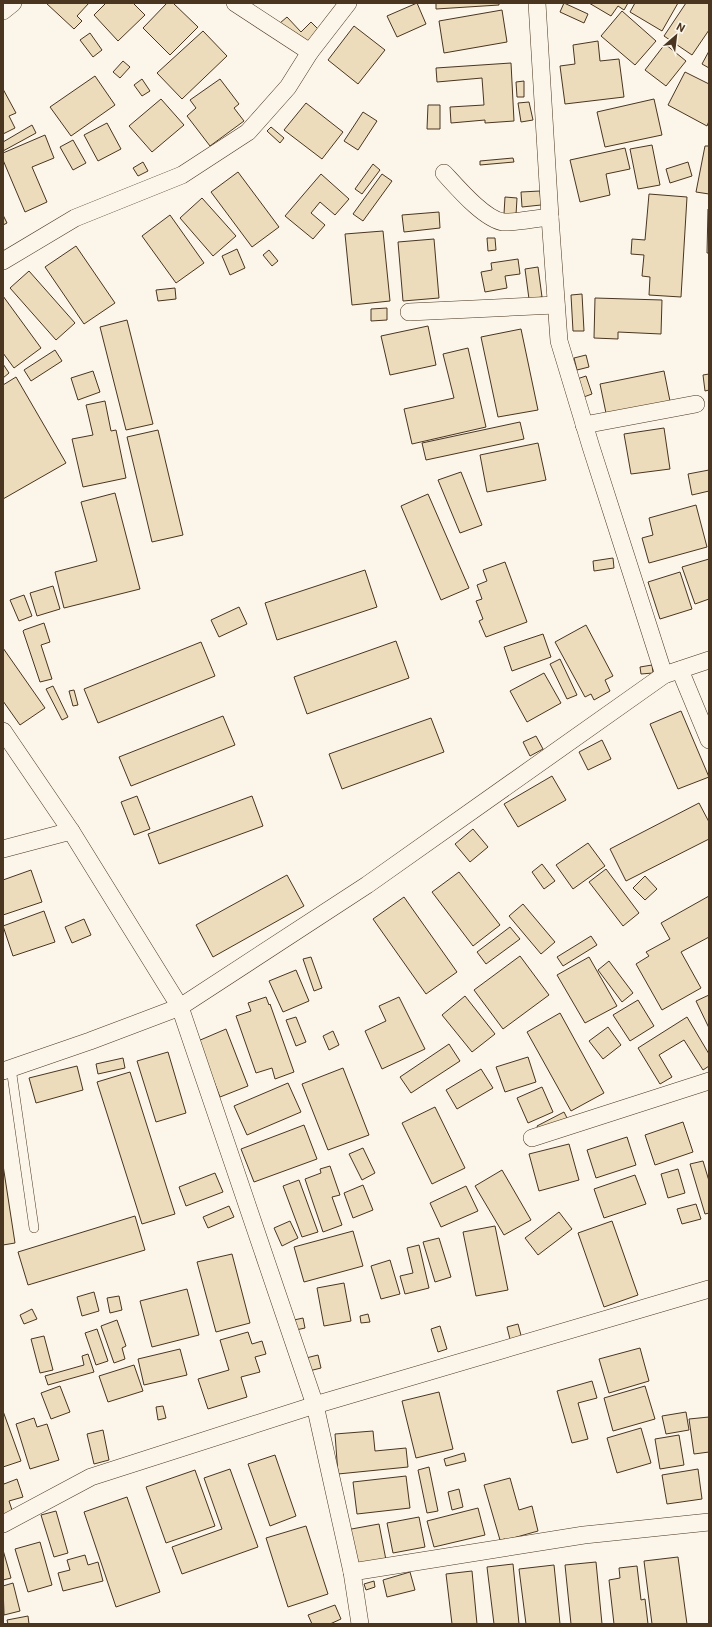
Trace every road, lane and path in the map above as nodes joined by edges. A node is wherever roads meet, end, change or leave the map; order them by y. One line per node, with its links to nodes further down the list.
1 (13, 3): 5 (street)
2 (236, 3): 6 (street)
3 (348, 3): 6 (street)
4 (537, 3): 8 (street)
5 (3, 11)
6 (310, 52): 9 (street)
7 (444, 173): 8 (street)
8 (550, 217): 10 (street)
9 (3, 261)
10 (556, 305): 11 (street); 13 (street)
11 (409, 312)
12 (696, 404): 13 (street)
13 (584, 425): 15 (street)
14 (709, 660): 15 (street)
15 (672, 673): 17 (street); 20 (street)
16 (3, 731): 18 (street)
17 (709, 740)
18 (71, 831): 19 (street); 20 (street)
19 (3, 849)
20 (180, 1007): 21 (street); 26 (street)
21 (7, 1069): 24 (lane)
22 (709, 1081): 23 (street)
23 (532, 1138)
24 (34, 1228)
25 (709, 1289): 26 (street)
26 (315, 1405): 28 (street); 29 (street)
27 (709, 1522): 29 (street)
28 (3, 1524)
29 (352, 1572): 30 (street)
30 (360, 1624)

